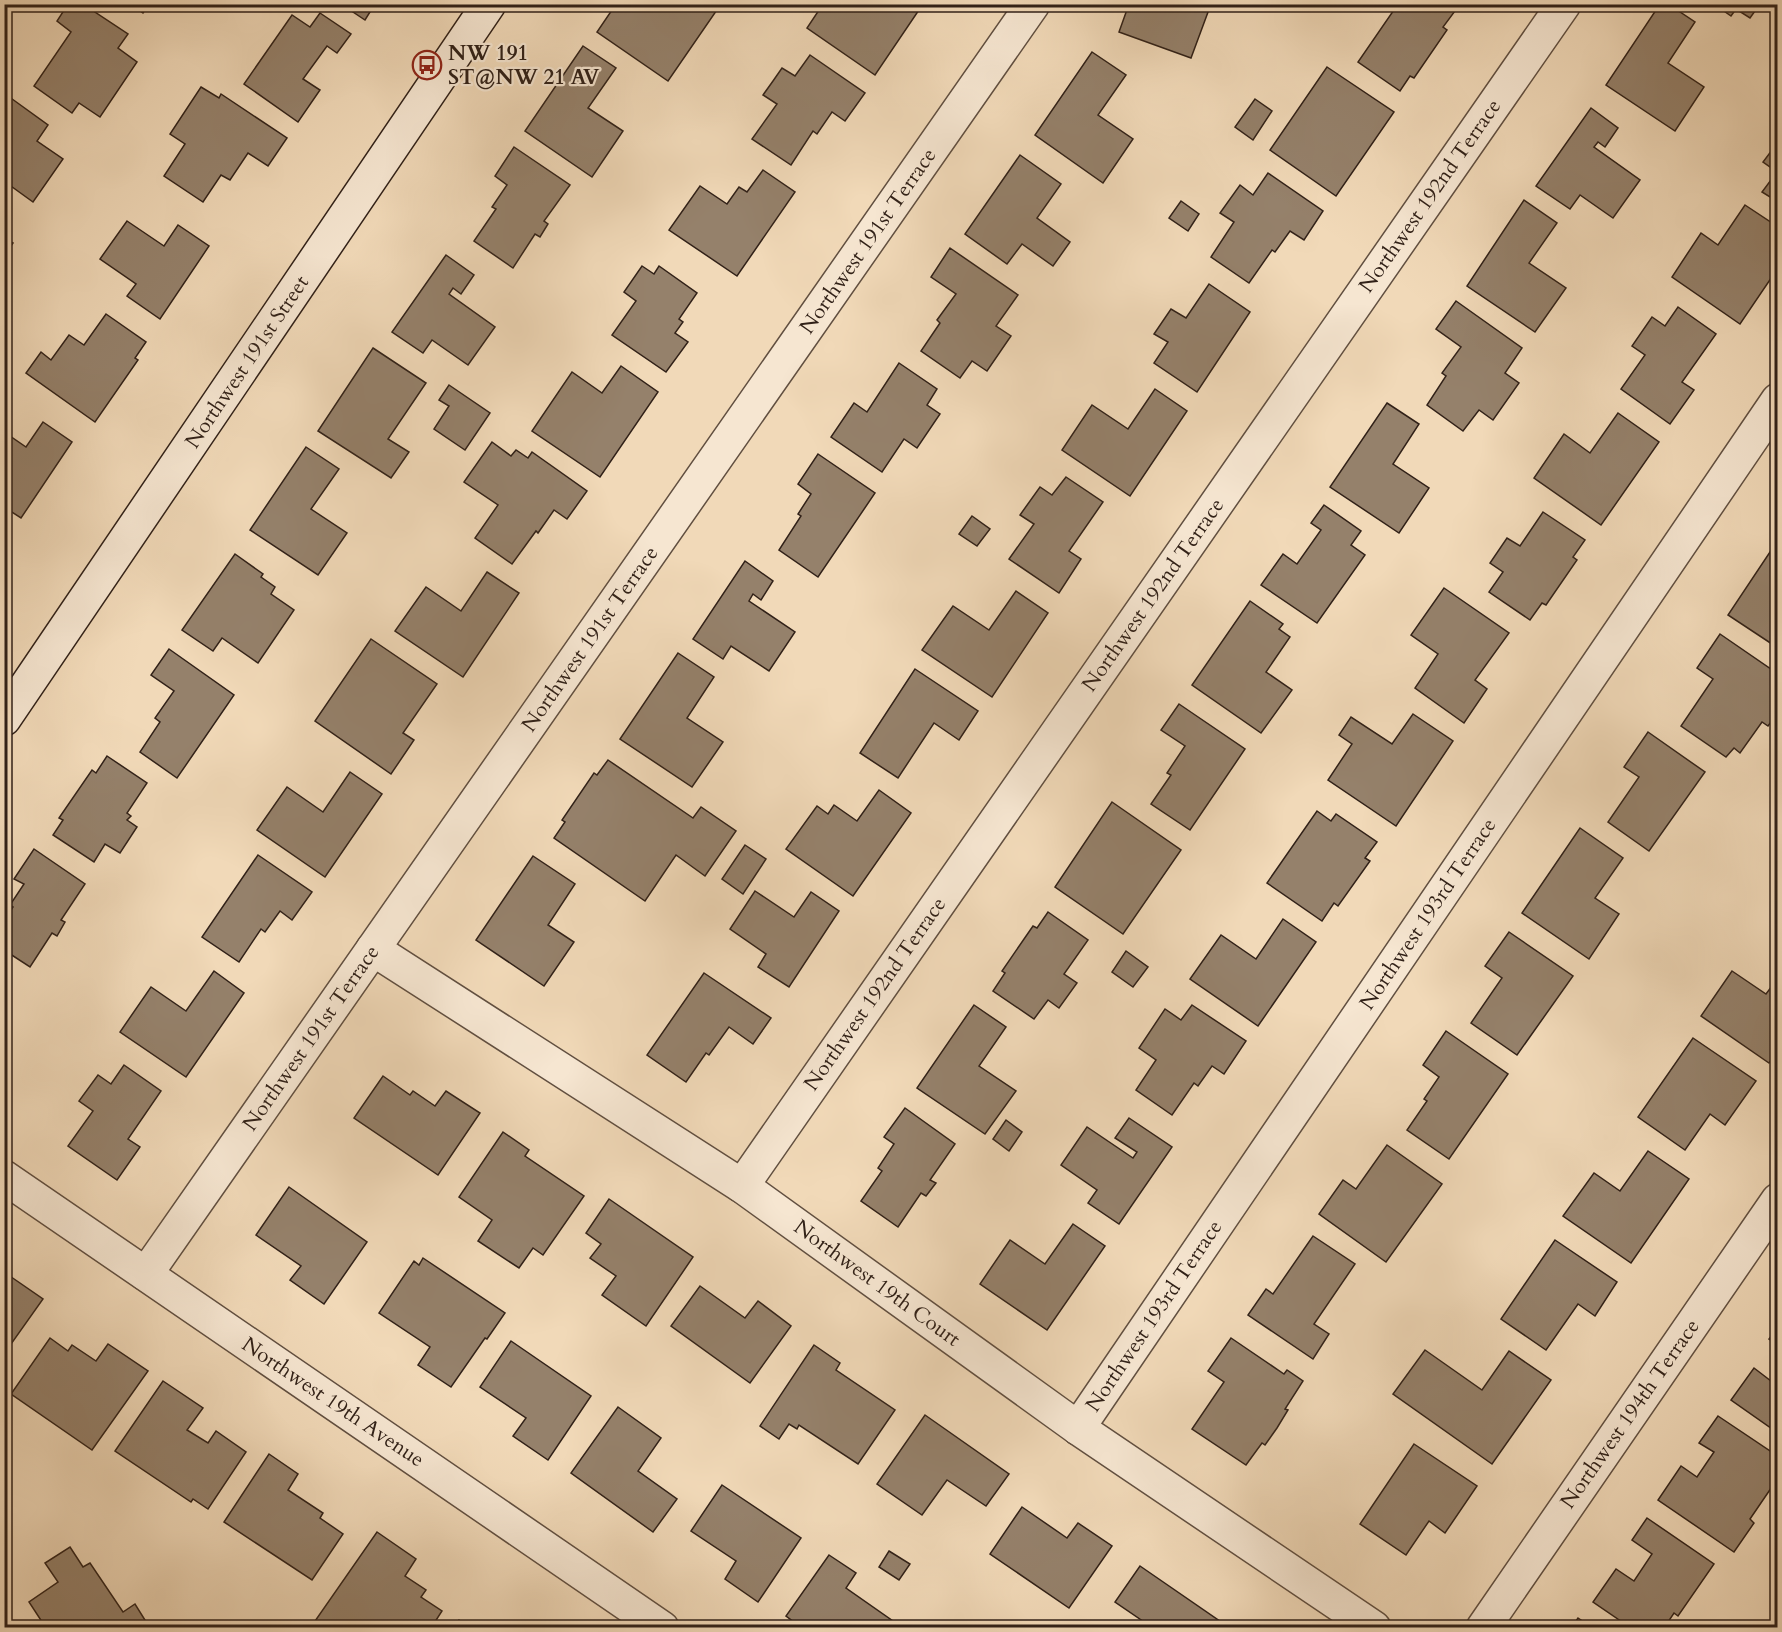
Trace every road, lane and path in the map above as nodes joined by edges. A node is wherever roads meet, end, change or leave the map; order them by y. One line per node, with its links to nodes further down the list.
1 (489, 4): 5 (street, Northwest 191st Street)
2 (1033, 4): 6 (street, Northwest 191st Terrace)
3 (1564, 4): 8 (street, Northwest 192nd Terrace)
4 (1778, 400): 11 (street, Northwest 193rd Terrace)
5 (4, 719)
6 (373, 949): 8 (street, Northwest 19th Court); 10 (street, Northwest 191st Terrace)
7 (4, 1177): 10 (street, Northwest 19th Avenue)
8 (742, 1186): 11 (street, Northwest 19th Court)
9 (1778, 1200): 14 (street, Northwest 194th Terrace)
10 (146, 1274): 12 (street, Northwest 19th Avenue)
11 (1078, 1428): 13 (street, Northwest 19th Court)
12 (662, 1628)
13 (1374, 1628)
14 (1483, 1628)

